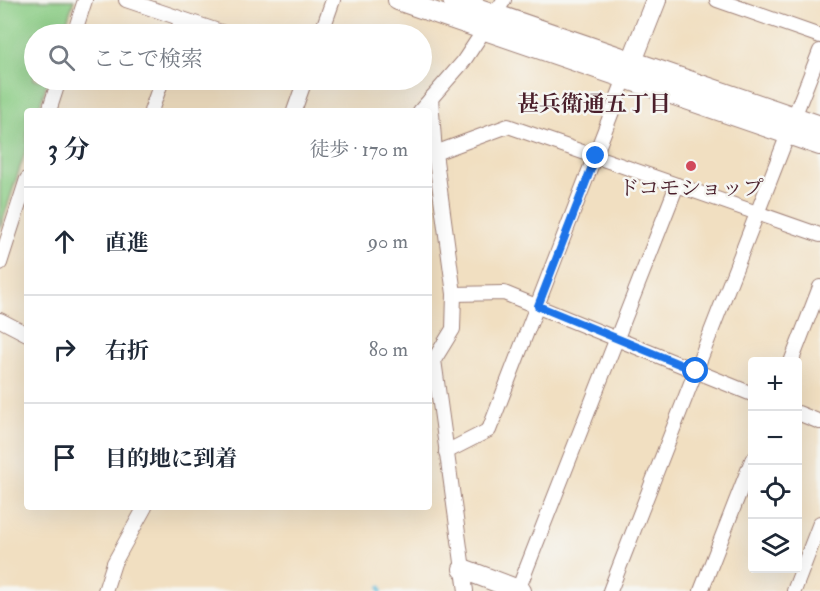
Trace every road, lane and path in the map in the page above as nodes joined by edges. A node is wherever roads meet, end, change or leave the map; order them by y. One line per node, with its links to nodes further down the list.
1 (85, 0): 11 (street)
2 (126, 0): 10 (street)
3 (333, 0): 14 (street)
4 (398, 0): 9 (street)
5 (453, 0): 9 (street)
6 (656, 0): 17 (street)
7 (717, 0): 8 (street)
8 (746, 5): 15 (street)
9 (494, 15): 17 (street); 21 (street)
10 (182, 19): 12 (street); 13 (street)
11 (77, 24)
12 (180, 24)
13 (197, 24)
14 (325, 24)
15 (820, 36)
16 (820, 51): 28 (street)
17 (628, 69): 28 (street); 32 (street)
18 (56, 90): 22 (street)
19 (158, 90): 23 (street)
20 (301, 90): 24 (street)
21 (430, 98): 25 (street); 26 (street)
22 (50, 108)
23 (152, 108)
24 (295, 108)
25 (422, 108)
26 (431, 108)
27 (432, 120): 31 (street)
28 (791, 125): 29 (street); 30 (street); 35 (street)
29 (820, 126)
30 (820, 145)
31 (435, 153): 32 (street); 39 (street)
32 (596, 156): 33 (street); 40 (street)
33 (677, 184): 35 (street); 43 (street)
34 (24, 188): 37 (street)
35 (759, 213): 36 (street); 46 (street)
36 (820, 235)
37 (0, 263)
38 (820, 287): 44 (street)
39 (454, 294): 40 (street); 45 (street)
40 (538, 306): 43 (street); 50 (street)
41 (0, 320): 42 (street)
42 (24, 332)
43 (616, 339): 46 (street); 55 (street)
44 (793, 357)
45 (432, 363): 50 (street)
46 (696, 371): 47 (street); 58 (street)
47 (748, 392)
48 (802, 415): 49 (street)
49 (820, 422)
50 (446, 452): 54 (street)
51 (751, 465): 59 (street)
52 (143, 510): 56 (street)
53 (820, 523): 60 (street)
54 (463, 569): 55 (street); 57 (street)
55 (519, 590)
56 (105, 591)
57 (466, 591)
58 (609, 591)
59 (702, 591)
60 (794, 591)

